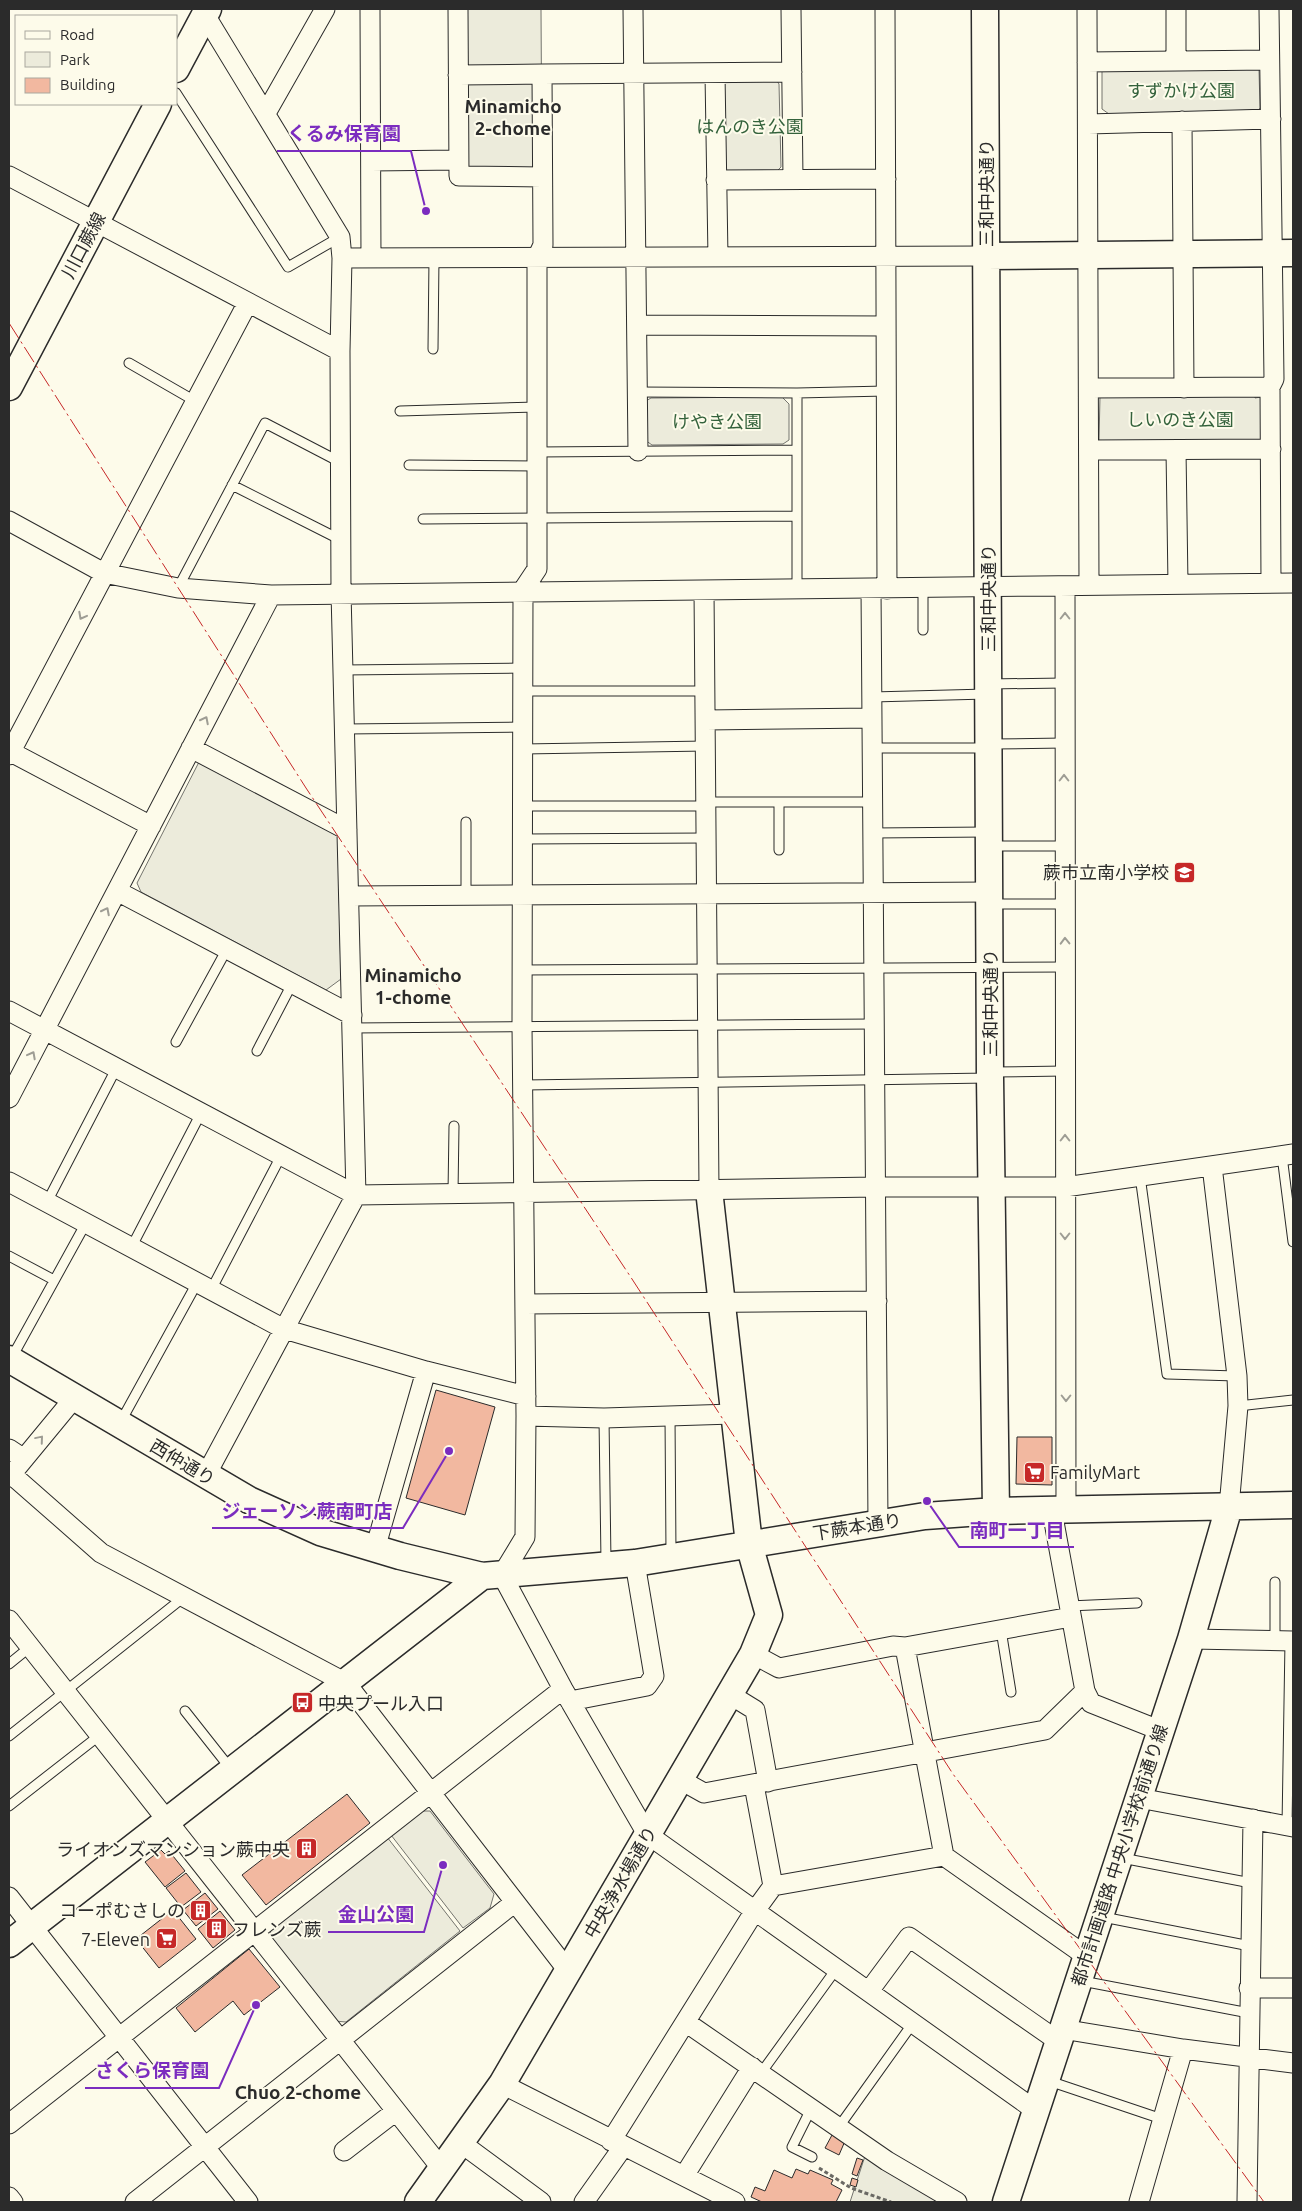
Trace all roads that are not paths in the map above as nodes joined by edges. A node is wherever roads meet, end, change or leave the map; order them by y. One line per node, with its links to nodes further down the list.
1 (325, 9): 23 (street)
2 (370, 9): 28 (street)
3 (458, 9): 18 (street)
4 (633, 9): 17 (street)
5 (790, 9): 16 (street)
6 (885, 9): 32 (street)
7 (985, 9): 40 (street, 三和中央通り)
8 (1087, 9): 14 (street)
9 (1176, 9): 12 (street)
10 (1269, 9): 13 (street)
11 (207, 12): 15 (street); 23 (street)
12 (1176, 60): 13 (street); 14 (street)
13 (1269, 60): 24 (street)
14 (1087, 62): 26 (street)
15 (178, 65)
16 (792, 72): 20 (street); 31 (street)
17 (634, 73): 19 (street); 20 (street); 46 (street)
18 (458, 74): 19 (street); 27 (street)
19 (542, 74): 30 (street)
20 (715, 74): 33 (street)
21 (178, 96): 35 (lane)
22 (157, 105): 34 (street, 川口蕨線)
23 (266, 113): 35 (street)
24 (1270, 119): 25 (street); 36 (street)
25 (1182, 121): 26 (street); 37 (street)
26 (1088, 124): 39 (street)
27 (458, 160): 28 (street); 30 (street)
28 (370, 161): 43 (street)
29 (9, 176): 34 (street)
30 (542, 177): 45 (street)
31 (793, 179): 32 (street); 33 (street)
32 (886, 179): 38 (street)
33 (716, 180): 41 (street)
34 (96, 221): 47 (street); 53 (street, 川口蕨線)
35 (340, 237): 42 (street)
36 (1283, 253): 37 (street); 54 (street)
37 (1182, 254): 39 (street); 56 (street)
38 (885, 255): 40 (street); 41 (street); 49 (street)
39 (1088, 255): 40 (street); 55 (street)
40 (986, 256): 84 (street, 三和中央通り)
41 (718, 257): 46 (street)
42 (342, 258): 43 (street); 51 (street)
43 (371, 258): 44 (street)
44 (434, 258): 45 (street); 50 (lane)
45 (537, 258): 46 (street); 61 (street)
46 (636, 258): 48 (street)
47 (247, 304): 51 (street); 60 (street)
48 (637, 325): 49 (street); 58 (street)
49 (886, 326): 57 (street)
50 (433, 349)
51 (340, 351): 69 (street)
52 (129, 363): 60 (lane)
53 (9, 386)
54 (1270, 387): 56 (street); 63 (street)
55 (1089, 388): 56 (street); 65 (street)
56 (1184, 388)
57 (886, 391): 59 (lane); 85 (street)
58 (638, 392): 59 (lane); 67 (street)
59 (796, 393): 64 (lane)
60 (195, 400): 77 (street)
61 (537, 407): 62 (lane); 68 (street)
62 (400, 411)
63 (1270, 449): 66 (street); 78 (street)
64 (797, 450): 67 (lane); 72 (lane)
65 (1089, 450): 66 (street); 81 (street)
66 (1176, 450): 80 (street)
67 (638, 451): 68 (lane)
68 (537, 459): 70 (lane); 73 (street)
69 (340, 462): 71 (lane); 76 (street)
70 (409, 465)
71 (232, 485): 76 (lane); 83 (lane)
72 (797, 516): 73 (lane); 89 (lane)
73 (537, 518): 74 (lane); 87 (street)
74 (423, 519)
75 (9, 522): 77 (street)
76 (341, 540): 90 (street)
77 (104, 573): 83 (street); 110 (street, one-way to 110)
78 (1272, 583): 79 (street); 80 (street)
79 (1293, 583)
80 (1178, 584): 81 (street)
81 (1089, 585): 82 (street)
82 (1065, 587): 84 (street); 95 (street, one-way to 82)
83 (178, 588): 91 (street)
84 (988, 588): 86 (street); 96 (street, 三和中央通り)
85 (879, 589): 86 (street); 89 (street); 99 (street)
86 (923, 589): 92 (lane)
87 (523, 590): 88 (street); 90 (street); 93 (street)
88 (704, 590): 89 (street); 98 (street)
89 (797, 590)
90 (341, 592): 91 (street); 94 (street)
91 (271, 595): 107 (street, one-way to 91)
92 (923, 630)
93 (523, 668): 94 (lane); 97 (street)
94 (343, 670): 103 (street)
95 (1064, 683): 96 (lane); 104 (street)
96 (989, 689): 99 (lane); 106 (street, 三和中央通り)
97 (523, 691): 98 (lane); 102 (street)
98 (705, 692): 101 (street)
99 (872, 696): 100 (street)
100 (872, 718): 101 (street); 109 (street)
101 (706, 720): 105 (street)
102 (523, 727): 103 (lane); 108 (street)
103 (345, 729): 117 (street)
104 (1064, 743): 106 (lane); 122 (street, one-way to 104)
105 (706, 746): 108 (lane); 113 (street)
106 (989, 746): 109 (lane); 121 (street, 三和中央通り)
107 (191, 748): 116 (street); 117 (street)
108 (523, 748): 114 (street)
109 (872, 748): 112 (street)
110 (9, 752): 116 (street)
111 (779, 802): 112 (lane); 113 (lane); 123 (lane)
112 (872, 802): 118 (street)
113 (706, 804): 114 (lane); 119 (street)
114 (523, 806): 120 (street)
115 (466, 822): 128 (lane)
116 (151, 826): 124 (street)
117 (348, 830): 127 (street)
118 (873, 833): 121 (lane); 125 (street)
119 (707, 838): 120 (lane); 126 (street)
120 (523, 839): 129 (street)
121 (989, 839): 122 (lane); 130 (street, 三和中央通り)
122 (1065, 846): 131 (street)
123 (779, 850)
124 (117, 891): 132 (street); 144 (street, one-way to 124)
125 (874, 894): 126 (street); 130 (street); 133 (street)
126 (707, 895): 129 (street); 136 (street)
127 (349, 896): 128 (street); 140 (street)
128 (466, 896): 129 (street)
129 (522, 896): 137 (street)
130 (990, 898): 131 (lane); 134 (street, 三和中央通り)
131 (1064, 904): 135 (street, one-way to 131)
132 (227, 949): 138 (street); 145 (lane)
133 (874, 967): 134 (lane); 136 (lane); 141 (street)
134 (990, 967): 135 (lane); 149 (street, 三和中央通り)
135 (1065, 967): 148 (street)
136 (708, 968): 137 (lane); 142 (street)
137 (522, 970): 143 (street)
138 (292, 984): 140 (street); 146 (lane)
139 (9, 1011): 144 (street)
140 (352, 1022): 143 (lane); 167 (street)
141 (875, 1024): 142 (lane); 150 (street)
142 (708, 1025): 143 (lane); 151 (street)
143 (522, 1026): 152 (street)
144 (44, 1031): 147 (street); 153 (street, one-way to 144)
145 (176, 1042)
146 (257, 1051)
147 (116, 1069): 154 (street); 168 (lane)
148 (1065, 1071): 149 (lane); 163 (street, one-way to 148)
149 (991, 1075): 150 (lane); 162 (street, 三和中央通り)
150 (875, 1079): 151 (lane); 161 (street)
151 (708, 1081): 152 (lane); 164 (street)
152 (524, 1085): 165 (street)
153 (9, 1098)
154 (201, 1113): 157 (street); 171 (lane)
155 (454, 1126): 166 (lane)
156 (1287, 1155): 158 (street); 170 (lane)
157 (281, 1156): 167 (street); 174 (lane)
158 (1212, 1166): 159 (street); 181 (street)
159 (1140, 1176): 163 (street); 181 (lane)
160 (9, 1182): 168 (street)
161 (876, 1187): 162 (street); 164 (street); 176 (street)
162 (992, 1187): 163 (street); 196 (street, 三和中央通り)
163 (1065, 1187): 197 (street, one-way to 197)
164 (710, 1190): 165 (street); 175 (street, 中央浄水場通り)
165 (524, 1192): 166 (street); 177 (street)
166 (453, 1193): 167 (street)
167 (356, 1195): 178 (street)
168 (46, 1202): 169 (street)
169 (86, 1223): 171 (street); 173 (lane)
170 (1293, 1242)
171 (131, 1248): 174 (street)
172 (9, 1256): 173 (lane)
173 (54, 1280): 179 (lane)
174 (204, 1287): 178 (street); 190 (lane)
175 (721, 1301): 176 (street); 177 (street); 186 (street, 中央浄水場通り)
176 (877, 1301): 198 (street)
177 (525, 1304): 182 (street)
178 (284, 1329): 180 (street); 192 (street)
179 (9, 1360): 183 (street, 西仲通り)
180 (426, 1371): 182 (street); 200 (street)
181 (1237, 1376): 185 (street)
182 (526, 1396): 187 (street)
183 (75, 1397): 190 (street, 西仲通り); 191 (street, one-way to 183)
184 (1293, 1400): 185 (lane)
185 (1238, 1406): 195 (street)
186 (733, 1414): 188 (street); 199 (street, 中央浄水場通り)
187 (526, 1416): 189 (street); 204 (street)
188 (670, 1416): 189 (street); 201 (lane)
189 (604, 1418): 203 (lane)
190 (120, 1424): 192 (street, 西仲通り)
191 (16, 1454): 193 (street)
192 (206, 1475): 200 (street, 西仲通り)
193 (10, 1476): 206 (street)
194 (1293, 1506): 195 (street, 下蕨本通り)
195 (1229, 1507): 197 (street, 下蕨本通り); 211 (street, 都市計画道路 中央小学校前通り線)
196 (996, 1511): 197 (street, 下蕨本通り); 198 (street, 下蕨本通り)
197 (1059, 1511): 208 (street)
198 (878, 1523): 199 (street, 下蕨本通り)
199 (748, 1544): 201 (street, 下蕨本通り); 215 (street, 中央浄水場通り)
200 (375, 1548): 204 (street, 西仲通り)
201 (671, 1557): 202 (street, 下蕨本通り)
202 (635, 1563): 203 (street, 下蕨本通り); 222 (street)
203 (606, 1566): 204 (street, 下蕨本通り)
204 (492, 1575): 217 (street); 222 (street)
205 (1275, 1582): 212 (lane)
206 (184, 1597): 217 (street); 218 (lane)
207 (1137, 1603): 208 (lane)
208 (1070, 1612): 210 (street); 219 (street)
209 (9, 1620): 213 (street)
210 (1000, 1630): 214 (street); 220 (lane)
211 (1191, 1639): 212 (street); 224 (street, 都市計画道路 中央小学校前通り線)
212 (1286, 1640): 236 (lane)
213 (30, 1647): 216 (lane); 218 (street)
214 (905, 1647): 215 (street); 227 (street)
215 (753, 1654): 221 (street, 中央浄水場通り)
216 (9, 1664)
217 (346, 1683): 228 (street); 231 (street)
218 (65, 1691): 225 (street); 226 (lane)
219 (1085, 1691): 224 (street); 227 (street)
220 (1011, 1692)
221 (729, 1694): 229 (street, 中央浄水場通り); 230 (street)
222 (566, 1695): 231 (street); 237 (street)
223 (185, 1711): 228 (lane)
224 (1159, 1730): 232 (street, 都市計画道路 中央小学校前通り線)
225 (100, 1735): 233 (lane); 235 (street)
226 (9, 1736)
227 (924, 1754): 230 (street); 238 (street)
228 (232, 1771): 235 (street)
229 (679, 1780): 230 (street); 237 (street, 中央浄水場通り)
230 (761, 1783): 241 (street)
231 (429, 1794): 243 (street); 247 (street)
232 (1138, 1798): 234 (street); 239 (street, 都市計画道路 中央小学校前通り線)
233 (9, 1806)
234 (1253, 1819): 236 (street); 240 (street)
235 (168, 1821): 246 (street); 247 (street)
236 (1290, 1826)
237 (647, 1834): 244 (street); 252 (street, 中央浄水場通り)
238 (944, 1856): 241 (street); 250 (street)
239 (1119, 1857): 240 (lane); 245 (street, 都市計画道路 中央小学校前通り線)
240 (1251, 1883): 249 (street)
241 (773, 1886): 244 (street)
242 (9, 1897): 246 (street)
243 (514, 1903): 252 (street); 262 (street)
244 (754, 1912): 251 (street); 258 (street)
245 (1099, 1916): 249 (lane); 250 (street, 都市計画道路 中央小学校前通り線)
246 (32, 1926): 248 (street); 261 (street)
247 (254, 1931): 261 (street); 262 (street)
248 (9, 1944)
249 (1250, 1946): 254 (street)
250 (1086, 1956): 253 (street, 都市計画道路 中央小学校前通り線)
251 (837, 1968): 256 (street); 266 (lane)
252 (569, 1972): 268 (street, 中央浄水場通り)
253 (1078, 1980): 257 (lane); 260 (street, 都市計画道路 中央小学校前通り線)
254 (1249, 1988): 255 (street); 257 (street)
255 (1293, 1988)
256 (869, 1991): 259 (street); 260 (street)
257 (1249, 2013): 264 (street)
258 (687, 2023): 266 (street); 276 (street)
259 (913, 2023): 270 (street); 274 (lane)
260 (1060, 2035): 263 (street); 267 (street, 都市計画道路 中央小学校前通り線)
261 (119, 2038): 273 (street); 277 (street)
262 (340, 2040): 271 (street); 277 (street)
263 (1183, 2049): 264 (street); 272 (street)
264 (1248, 2057): 265 (street); 293 (street)
265 (1293, 2063)
266 (757, 2070): 269 (street); 281 (street)
267 (1045, 2080): 270 (street, 都市計画道路 中央小学校前通り線); 272 (lane)
268 (502, 2084): 275 (street, 中央浄水場通り); 276 (street)
269 (811, 2109): 274 (street); 279 (lane)
270 (1035, 2110): 291 (street, 都市計画道路 中央小学校前通り線)
271 (396, 2111): 278 (street); 280 (street)
272 (1162, 2119): 292 (street)
273 (9, 2124)
274 (838, 2128): 290 (street)
275 (460, 2143): 280 (street, 中央浄水場通り); 288 (street)
276 (617, 2144): 281 (street); 283 (street)
277 (204, 2147): 285 (street); 286 (street)
278 (344, 2151)
279 (812, 2157)
280 (442, 2169): 287 (street, 中央浄水場通り)
281 (684, 2176): 289 (street)
282 (9, 2196): 284 (street)
283 (587, 2201)
284 (13, 2202)
285 (135, 2202)
286 (248, 2202)
287 (418, 2202)
288 (541, 2202)
289 (735, 2202)
290 (957, 2202)
291 (1006, 2202)
292 (1139, 2202)
293 (1247, 2202)

